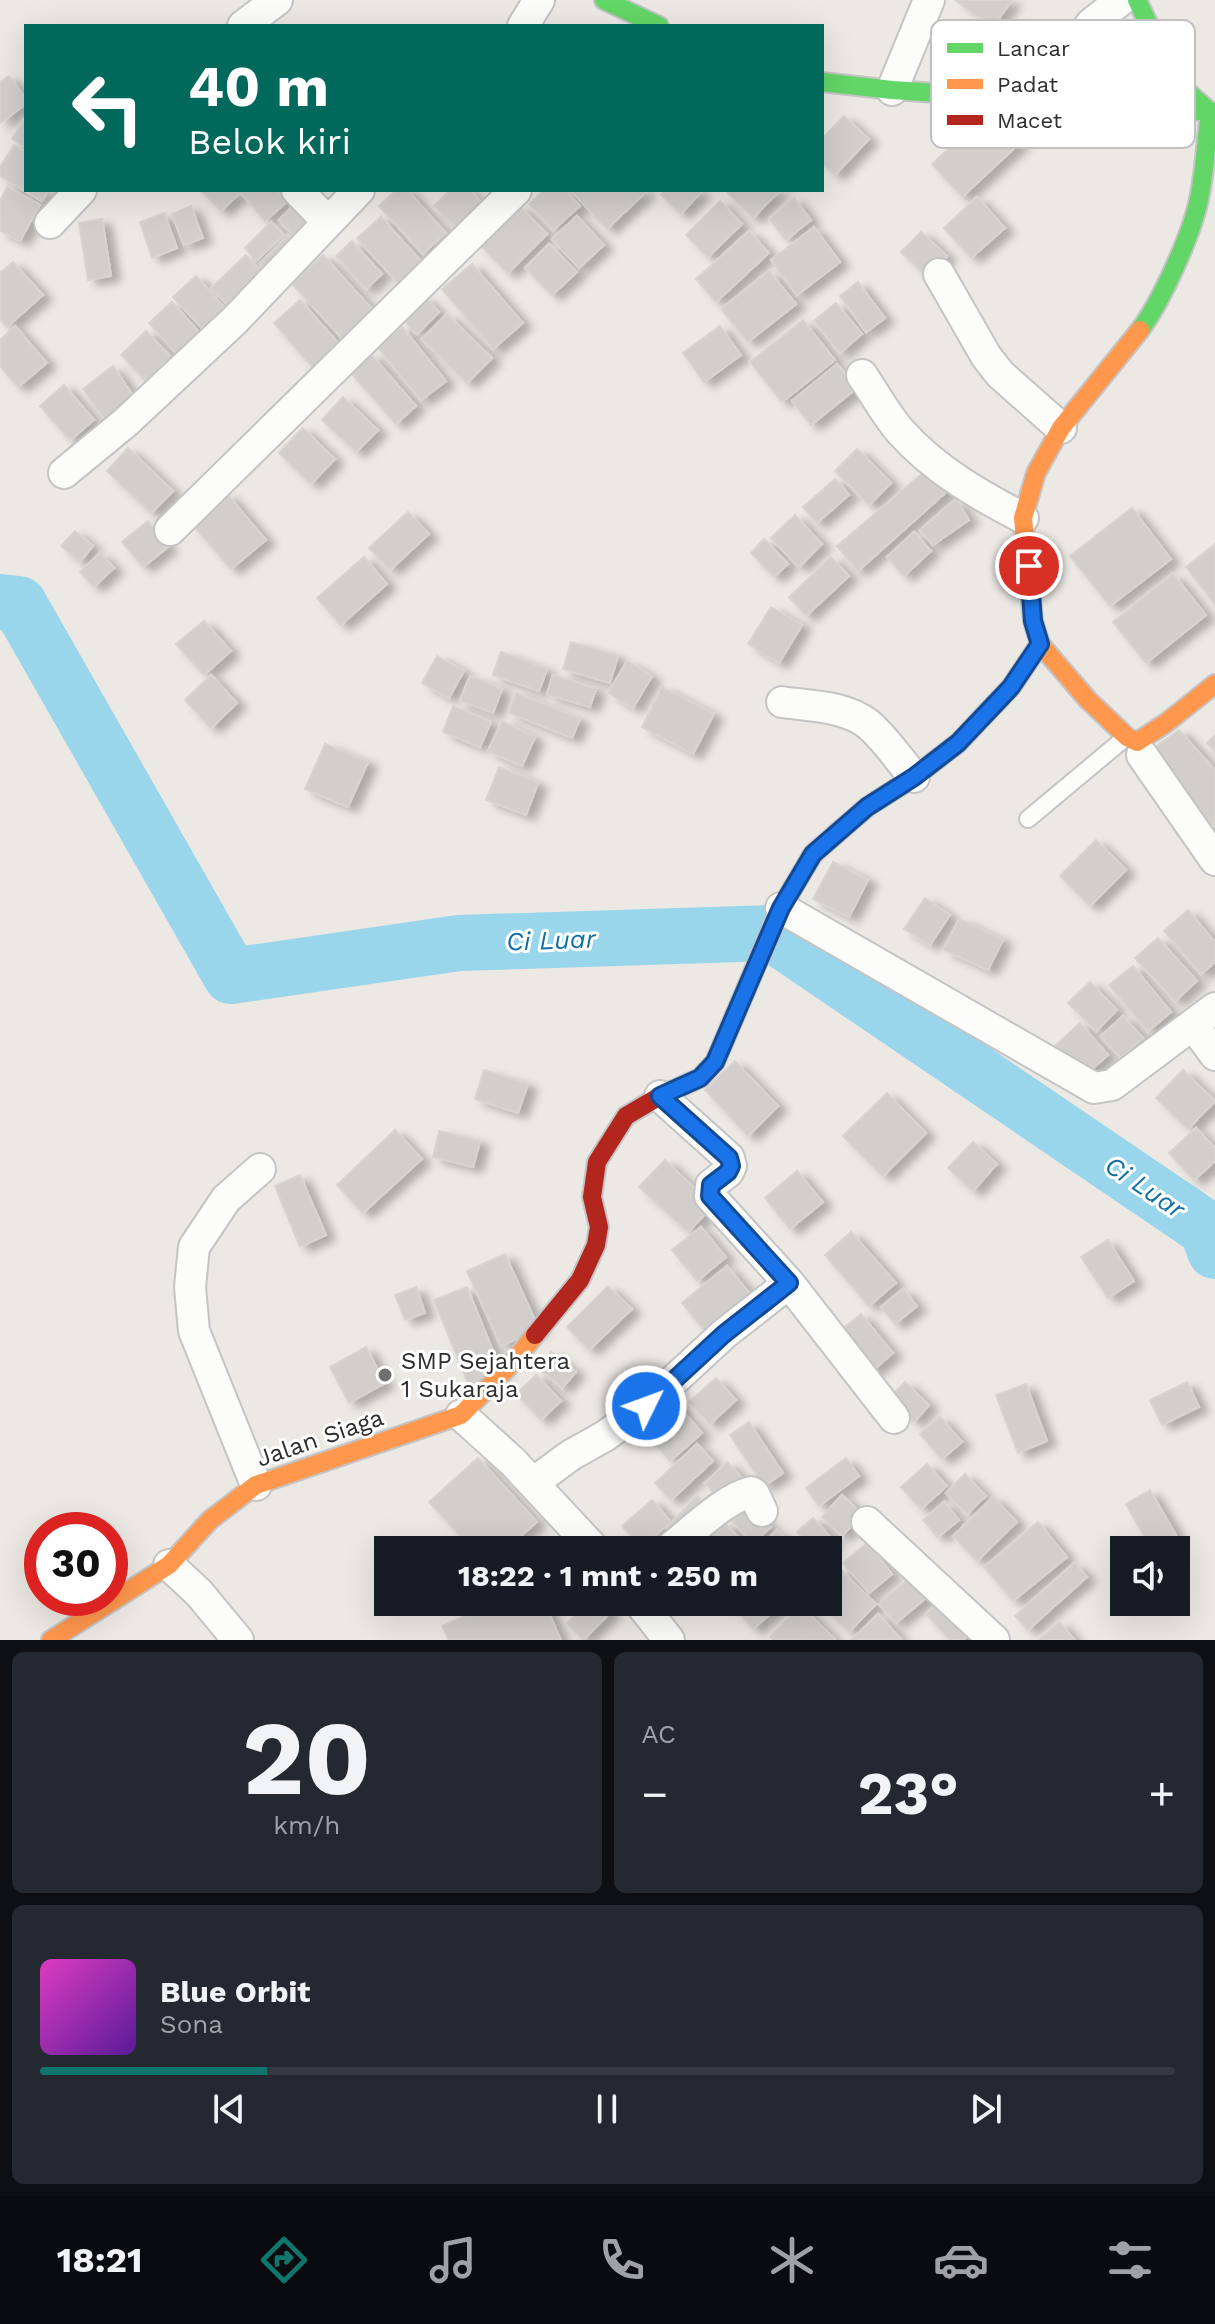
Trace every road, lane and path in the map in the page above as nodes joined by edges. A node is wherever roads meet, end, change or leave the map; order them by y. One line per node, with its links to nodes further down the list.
1 (277, 0): 9 (street)
2 (539, 0): 10 (street)
3 (604, 0): 11 (street)
4 (929, 0): 13 (street)
5 (1121, 0): 7 (street)
6 (1137, 0): 8 (street)
7 (1096, 20)
8 (1147, 20)
9 (246, 24)
10 (524, 24)
11 (655, 24)
12 (824, 82): 13 (street)
13 (892, 90): 14 (street)
14 (931, 92)
15 (1195, 97): 16 (street)
16 (1213, 112): 17 (street)
17 (1211, 150): 26 (street)
18 (79, 192): 23 (street)
19 (299, 192): 22 (street)
20 (357, 192): 22 (street)
21 (514, 192): 29 (street)
22 (328, 222): 27 (street)
23 (50, 223)
24 (939, 274): 26 (street)
25 (862, 375): 28 (street)
26 (1061, 428): 28 (street)
27 (64, 473)
28 (1023, 518): 30 (street)
29 (170, 530)
30 (1040, 644): 33 (street); 34 (street, Jalan Siaga)
31 (1215, 684): 33 (street)
32 (782, 702): 34 (street)
33 (1134, 746): 35 (lane); 36 (street)
34 (914, 777): 37 (street, Jalan Siaga)
35 (1028, 819)
36 (1215, 860)
37 (779, 914): 38 (street); 40 (street, Jalan Siaga)
38 (1204, 1016): 39 (street)
39 (1215, 1055)
40 (660, 1096): 42 (street); 43 (street, Jalan Siaga)
41 (260, 1169): 46 (street)
42 (789, 1283): 44 (street); 45 (street)
43 (461, 1415): 45 (street); 46 (street, Jalan Siaga)
44 (894, 1418)
45 (533, 1483): 49 (street)
46 (256, 1485): 51 (street, Jalan Siaga)
47 (762, 1511): 50 (street)
48 (867, 1522): 56 (street)
49 (582, 1536)
50 (685, 1536)
51 (169, 1565): 53 (street, Jalan Siaga); 54 (street)
52 (650, 1616): 55 (street)
53 (51, 1640)
54 (238, 1640)
55 (669, 1640)
56 (994, 1640)

